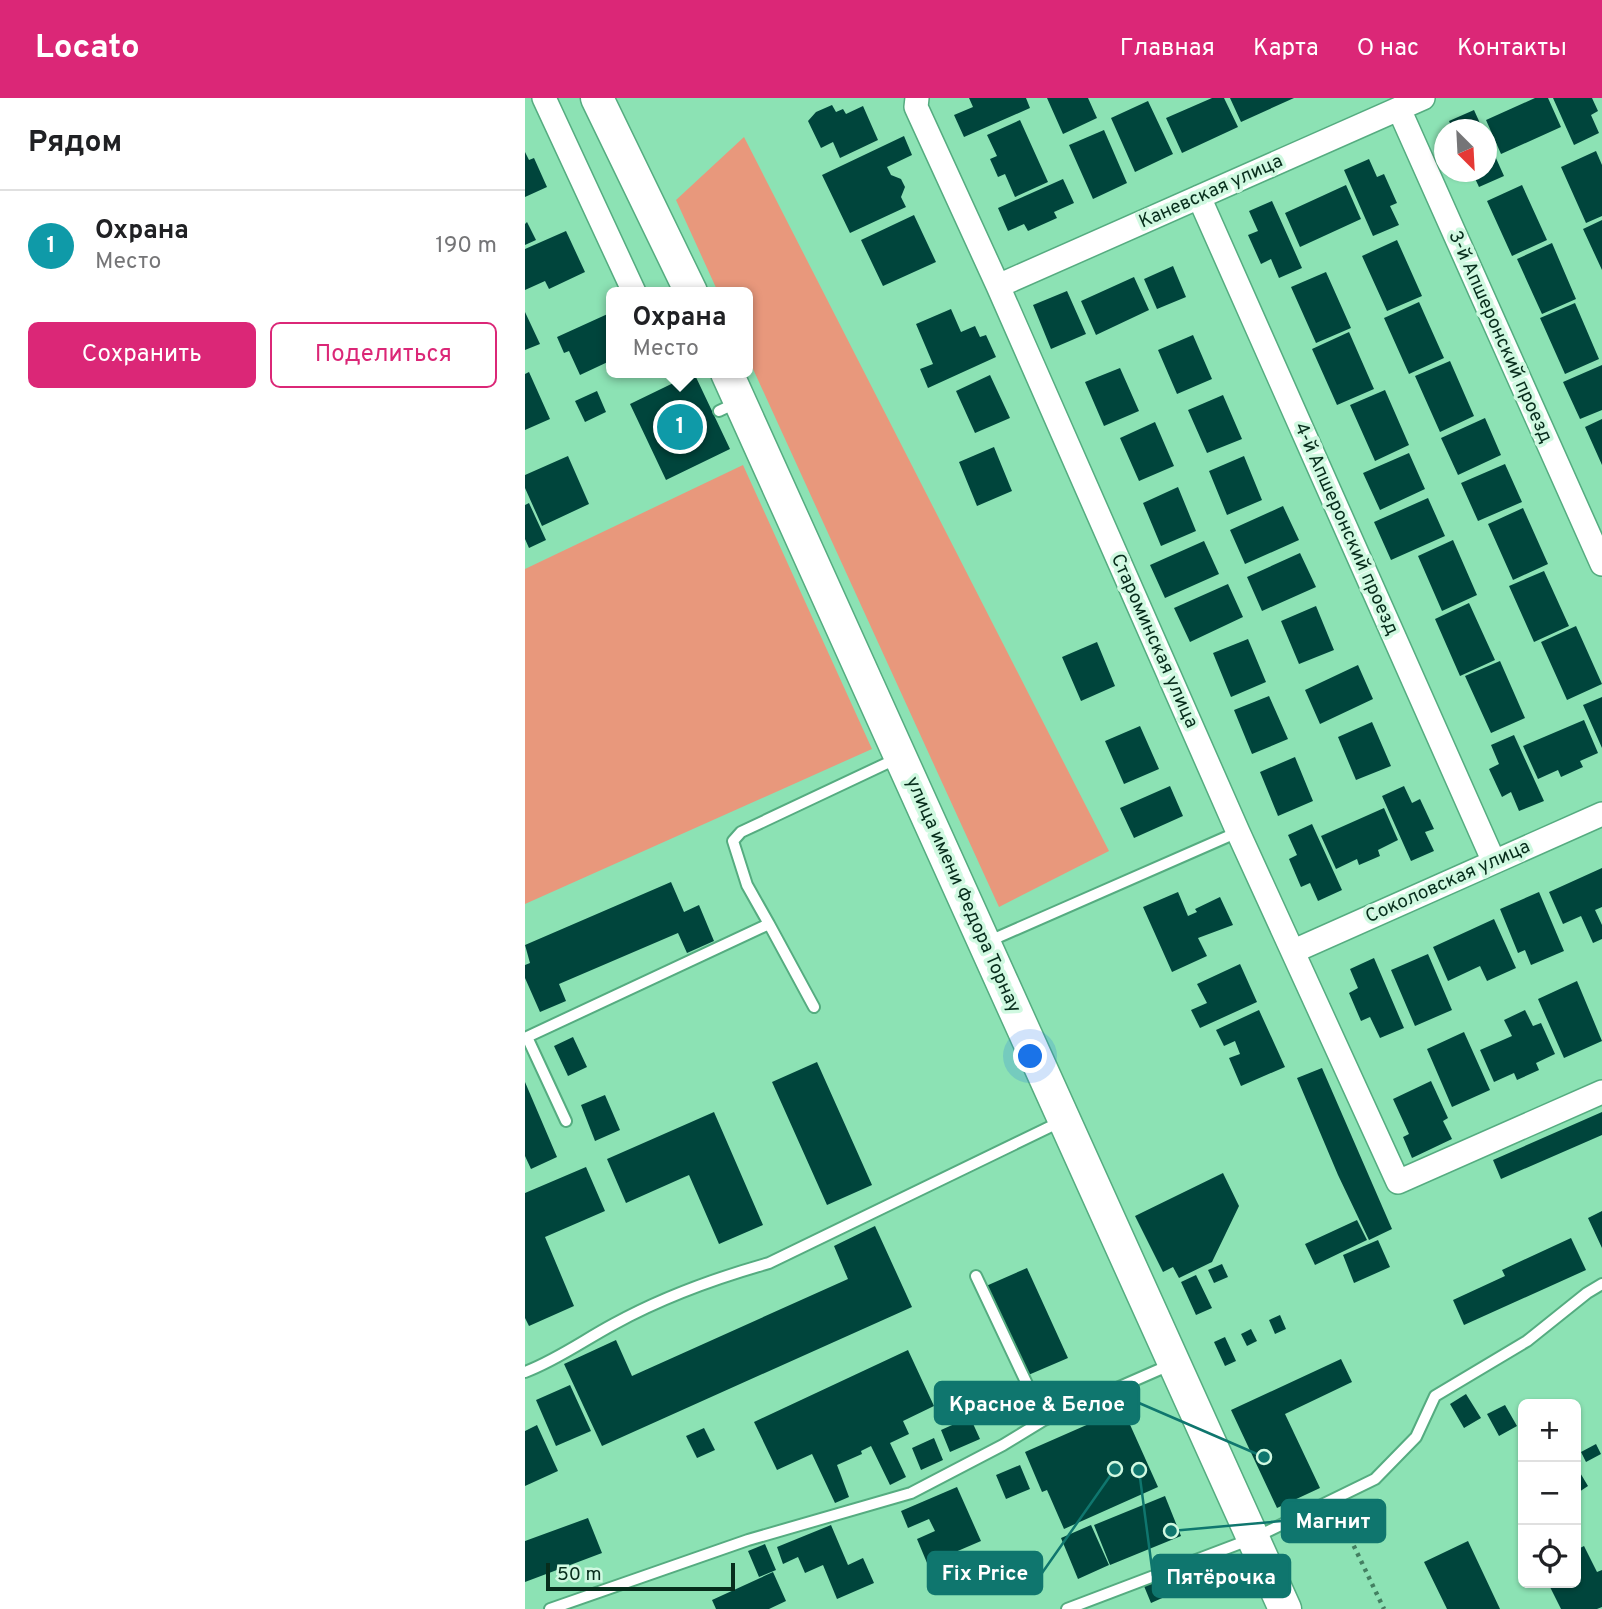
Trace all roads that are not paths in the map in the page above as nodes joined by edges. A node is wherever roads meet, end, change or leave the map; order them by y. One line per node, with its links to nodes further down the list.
1 (544, 98): 8 (street)
2 (597, 98): 9 (street)
3 (917, 98): 7 (street, Староминская улица)
4 (1423, 98): 5 (street, Каневская улица)
5 (1399, 109): 6 (street, Каневская улица); 11 (street, 3-й Апшеронский проезд)
6 (1199, 197): 7 (street, Каневская улица); 15 (street, 4-й Апшеронский проезд)
7 (998, 286): 14 (street, Староминская улица)
8 (632, 287)
9 (689, 287)
10 (727, 378): 12 (street, улица имени Федора Торнау)
11 (1602, 564)
12 (901, 756): 16 (lane); 17 (street, улица имени Федора Торнау)
13 (1602, 814): 15 (street, Соколовская улица)
14 (1238, 832): 17 (lane); 18 (street, Староминская улица)
15 (1494, 862): 18 (street, Соколовская улица)
16 (769, 924): 19 (lane); 20 (lane)
17 (985, 943): 22 (street, улица имени Федора Торнау)
18 (1294, 951): 21 (street, Староминская улица)
19 (814, 1007)
20 (526, 1039): 23 (lane)
21 (1602, 1092)
22 (1065, 1120): 26 (street, улица имени Федора Торнау); 27 (lane)
23 (566, 1121)
24 (976, 1276): 28 (lane)
25 (1602, 1284): 29 (lane)
26 (1175, 1363): 28 (lane); 29 (street, улица имени Федора Торнау)
27 (525, 1372)
28 (1044, 1420): 30 (lane)
29 (1254, 1538): 31 (lane); 32 (street, улица имени Федора Торнау)
30 (550, 1609)
31 (1067, 1609)
32 (1285, 1609)

